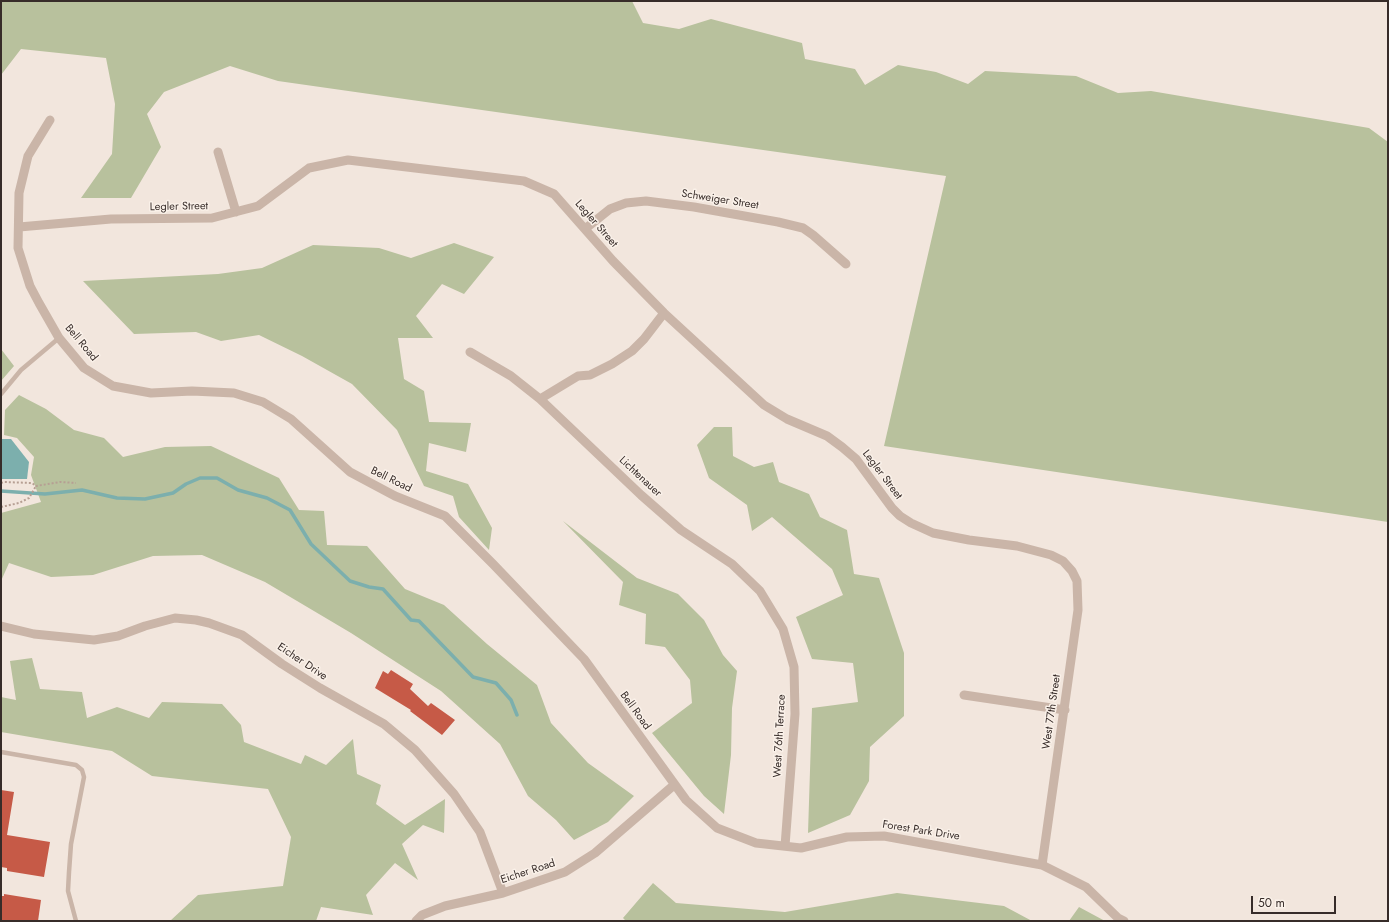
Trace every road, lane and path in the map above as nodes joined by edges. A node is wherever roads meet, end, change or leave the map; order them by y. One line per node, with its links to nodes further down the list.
1 (50, 120): 4 (street, Bell Road)
2 (218, 152): 3 (street)
3 (236, 212): 4 (street, Legler Street); 5 (street, Legler Street)
4 (19, 227): 8 (street, Bell Road)
5 (585, 228): 6 (street, Schweiger Street); 7 (street, Legler Street)
6 (846, 264)
7 (664, 313): 11 (street); 16 (street, Legler Street)
8 (59, 338): 10 (lane); 22 (street, Bell Road)
9 (470, 352): 11 (street, Lichtenauer)
10 (1, 394)
11 (540, 399): 18 (street, Lichtenauer)
12 (1, 484): 14 (path)
13 (76, 484): 14 (path)
14 (36, 486): 15 (path)
15 (1, 507)
16 (1067, 566): 20 (street, West 77th Street)
17 (1, 626): 25 (street, Eicher Drive)
18 (783, 629): 23 (street, West 76th Terrace)
19 (964, 695): 20 (street)
20 (1065, 710): 24 (street, West 77th Street)
21 (1, 752): 26 (lane)
22 (674, 785): 23 (street, Forest Park Drive); 25 (street, Eicher Road)
23 (786, 846): 24 (street, Forest Park Drive)
24 (1042, 865): 28 (street, Forest Park Drive)
25 (503, 893): 27 (street, Eicher Road)
26 (76, 921)
27 (416, 921)
28 (1124, 921)

